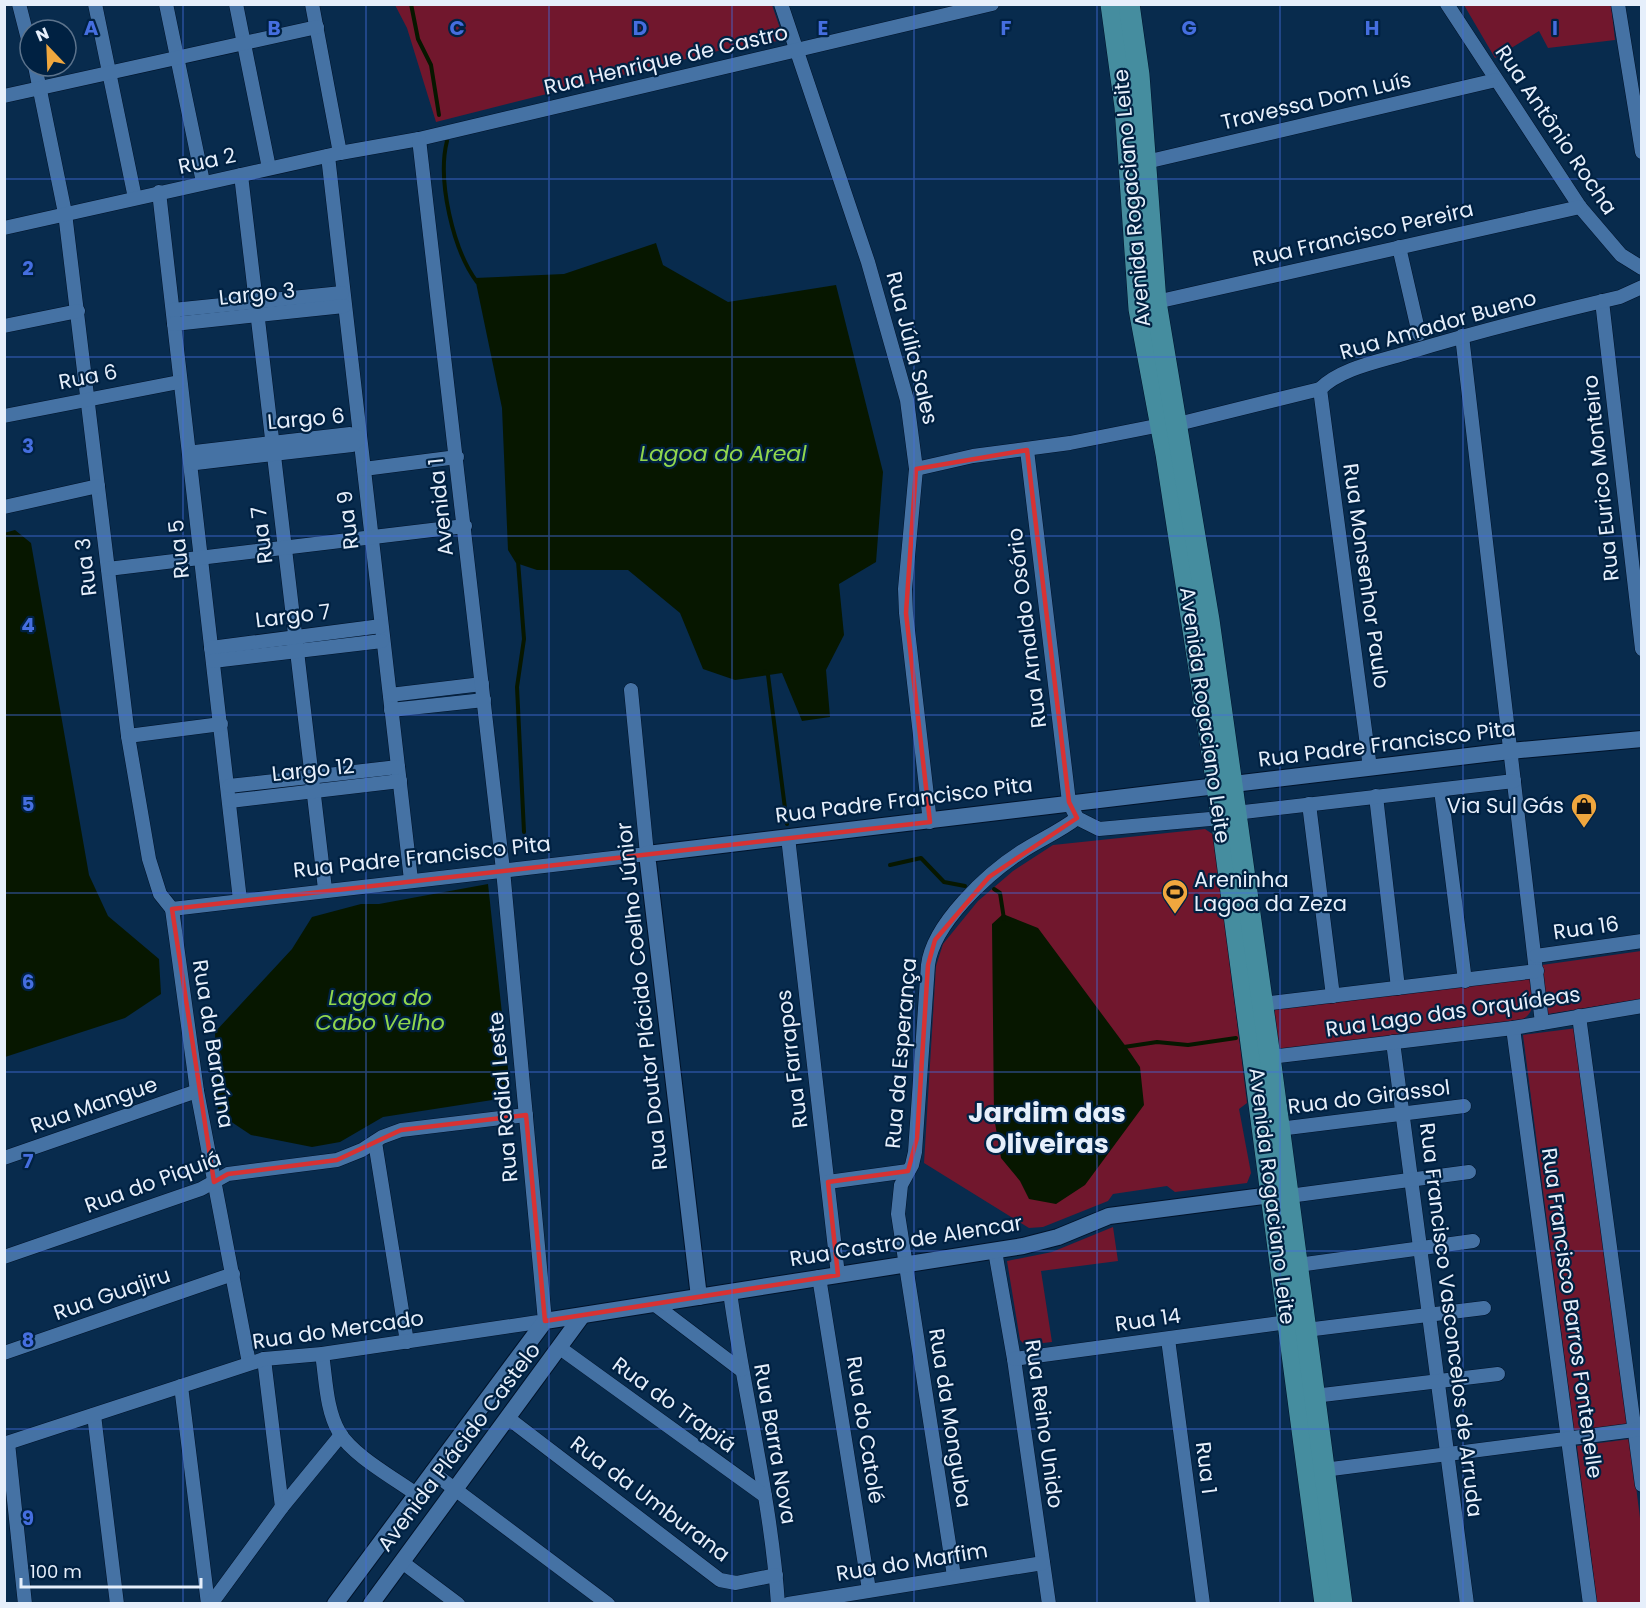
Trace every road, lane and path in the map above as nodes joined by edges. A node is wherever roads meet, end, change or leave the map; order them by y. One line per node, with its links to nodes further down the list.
1 (96, 4): 16 (street)
2 (166, 4): 14 (street)
3 (236, 4): 12 (street)
4 (312, 4): 11 (street, Rua 9)
5 (781, 4): 13 (street, Rua Júlia Sales)
6 (992, 4): 13 (street, Rua Henrique de Castro)
7 (1111, 4): 49 (main road, Avenida Rogaciano Leite)
8 (1129, 4): 24 (main road, Avenida Rogaciano Leite)
9 (1447, 4): 18 (street, Rua Antônio Rocha)
10 (1618, 4): 15 (street)
11 (317, 27): 12 (street); 23 (street, Rua 9)
12 (244, 43): 14 (street); 25 (street)
13 (797, 52): 21 (street, Rua Henrique de Castro); 56 (street, Rua Júlia Sales)
14 (179, 58): 16 (street); 27 (street)
15 (1634, 60): 22 (street)
16 (112, 73): 19 (street); 29 (street)
17 (38, 78): 19 (street, Rua 3)
18 (1496, 80): 24 (street, Travessa Dom Luís); 30 (street, Rua Antônio Rocha)
19 (40, 89): 20 (street); 31 (street, Rua 3)
20 (4, 96)
21 (418, 139): 23 (street, Rua 2); 53 (street, Avenida 1)
22 (1641, 152)
23 (334, 154): 25 (street, Rua 2); 36 (street, Rua 9)
24 (1146, 162): 38 (main road, Avenida Rogaciano Leite)
25 (269, 168): 26 (street, Rua 2)
26 (241, 175): 27 (street, Rua 2); 39 (street, Rua 7)
27 (202, 183): 28 (street, Rua 2)
28 (159, 192): 29 (street, Rua 2); 41 (street, Rua 5)
29 (135, 198): 31 (street, Rua 2)
30 (1580, 207): 33 (street, Rua Francisco Pereira); 34 (street, Rua Antônio Rocha)
31 (65, 213): 32 (street, Rua 2); 40 (street, Rua 3)
32 (4, 228)
33 (1399, 248): 38 (street, Rua Francisco Pereira); 43 (street)
34 (1641, 268)
35 (1641, 287): 37 (street, Rua Amador Bueno)
36 (343, 299): 39 (street, Largo 3); 50 (street, Rua 9)
37 (1602, 301): 44 (street, Rua Amador Bueno); 67 (street, Rua Eurico Monteiro)
38 (1156, 302): 49 (main road, Avenida Rogaciano Leite)
39 (258, 307): 41 (street, Largo 3); 51 (street, Rua 7)
40 (78, 311): 42 (street); 47 (street, Rua 3)
41 (174, 317): 45 (street, Rua 5)
42 (4, 327)
43 (1419, 334)
44 (1462, 336): 46 (street, Rua Amador Bueno); 77 (street)
45 (179, 382): 47 (street, Rua 6); 54 (street, Rua 5)
46 (1320, 389): 49 (street, Rua Amador Bueno); 78 (street, Rua Monsenhor Paulo)
47 (87, 398): 48 (street, Rua 6); 57 (street, Rua 3)
48 (4, 416)
49 (1169, 424): 52 (street, Rua Amador Bueno); 82 (main road, Avenida Rogaciano Leite)
50 (360, 438): 51 (street, Largo 6); 55 (street, Rua 9)
51 (273, 449): 54 (street, Largo 6); 61 (street, Rua 7)
52 (1028, 450): 56 (street, Rua Amador Bueno); 87 (street, Rua Arnaldo Osório)
53 (457, 457): 55 (street); 59 (street, Avenida 1)
54 (189, 458): 62 (street, Rua 5)
55 (364, 469): 60 (street, Rua 9)
56 (916, 470): 91 (street, Rua Júlia Sales)
57 (98, 486): 58 (street); 63 (street, Rua 3)
58 (4, 507)
59 (465, 526): 60 (street); 69 (street, Avenida 1)
60 (372, 536): 61 (street); 64 (street, Rua 9)
61 (285, 547): 62 (street); 66 (street, Rua 7)
62 (201, 556): 63 (street); 68 (street, Rua 5)
63 (108, 569): 75 (street, Rua 3)
64 (381, 626): 65 (street, Rua 9); 66 (street, Largo 7)
65 (382, 641): 66 (street, Largo 7); 71 (street, Rua 9)
66 (297, 643): 68 (street, Largo 7); 81 (street, Rua 7)
67 (1641, 649)
68 (212, 655): 74 (street, Rua 5)
69 (482, 684): 71 (street); 72 (street, Avenida 1)
70 (631, 690): 93 (street, Rua Doutor Plácido Coelho Júnior)
71 (390, 695): 73 (street, Rua 9)
72 (484, 700): 73 (street); 94 (street, Avenida 1)
73 (392, 710): 79 (street, Rua 9)
74 (221, 724): 75 (street); 83 (street, Rua 5)
75 (128, 736): 98 (street, Rua 3)
76 (1641, 739): 77 (street, Rua Padre Francisco Pita)
77 (1510, 751): 78 (street, Rua Padre Francisco Pita); 80 (street)
78 (1370, 768): 82 (street, Rua Padre Francisco Pita)
79 (399, 774): 81 (street, Largo 12); 95 (street, Rua 9)
80 (1514, 781): 84 (street); 100 (street)
81 (312, 783): 83 (street, Largo 12); 86 (street, Largo 12); 96 (street, Rua 7)
82 (1224, 785): 87 (street, Rua Padre Francisco Pita); 89 (main road, Avenida Rogaciano Leite)
83 (229, 786): 86 (street, Rua 5)
84 (1441, 790): 85 (street); 102 (street)
85 (1376, 796): 88 (street); 103 (street)
86 (230, 801): 97 (street, Rua 5)
87 (1069, 802): 90 (street); 91 (street, Rua Padre Francisco Pita)
88 (1309, 804): 89 (street); 104 (street)
89 (1228, 815): 90 (street); 109 (main road, Avenida Rogaciano Leite)
90 (1077, 818): 118 (street, Rua da Esperança)
91 (930, 822): 92 (street, Rua Padre Francisco Pita)
92 (788, 837): 93 (street, Rua Padre Francisco Pita); 122 (street, Rua Farrapos)
93 (647, 854): 94 (street, Rua Padre Francisco Pita); 134 (street, Rua Doutor Plácido Coelho Júnior)
94 (503, 870): 95 (street, Rua Padre Francisco Pita); 114 (street, Rua Radial Leste)
95 (411, 880): 96 (street, Rua Padre Francisco Pita)
96 (325, 889): 97 (street, Rua Padre Francisco Pita)
97 (240, 900): 98 (street, Rua Padre Francisco Pita)
98 (172, 909): 111 (street, Rua da Baraúna)
99 (1641, 941): 100 (street, Rua 16)
100 (1536, 956): 101 (street)
101 (1537, 971): 102 (street, Rua Lago das Orquídeas); 107 (street)
102 (1465, 981): 103 (street, Rua Lago das Orquídeas)
103 (1398, 988): 104 (street, Rua Lago das Orquídeas)
104 (1333, 996): 109 (street, Rua Lago das Orquídeas)
105 (1641, 1006): 106 (street, Rua Lago das Orquídeas)
106 (1579, 1016): 107 (street, Rua Lago das Orquídeas); 157 (street)
107 (1542, 1023): 108 (street, Rua Lago das Orquídeas)
108 (1513, 1028): 110 (street, Rua Lago das Orquídeas); 159 (street, Rua Francisco Barros Fontenelle)
109 (1259, 1032): 110 (street, Rua Lago das Orquídeas); 115 (main road, Avenida Rogaciano Leite); 123 (main road, Avenida Rogaciano Leite)
110 (1393, 1042): 113 (street, Rua Francisco Vasconcelos de Arruda)
111 (196, 1091): 117 (street, Rua Mangue); 121 (street, Rua da Baraúna)
112 (1464, 1106): 113 (street, Rua do Girassol)
113 (1402, 1113): 115 (street, Rua do Girassol); 120 (street, Rua Francisco Vasconcelos de Arruda)
114 (526, 1114): 116 (street, Rua do Piquiá); 139 (street, Rua Radial Leste)
115 (1279, 1129): 123 (main road, Avenida Rogaciano Leite)
116 (375, 1142): 121 (street, Rua do Piquiá); 142 (street)
117 (4, 1158)
118 (908, 1171): 122 (street); 129 (street, Rua da Esperança)
119 (1469, 1172): 120 (street)
120 (1413, 1180): 123 (street); 125 (street, Rua Francisco Vasconcelos de Arruda)
121 (214, 1182): 127 (street, Rua do Piquiá); 130 (street, Rua da Baraúna)
122 (828, 1182): 131 (street, Rua Farrapos)
123 (1280, 1196): 126 (street, Rua Castro de Alencar); 128 (main road, Avenida Rogaciano Leite); 140 (main road, Avenida Rogaciano Leite)
124 (1473, 1241): 125 (street)
125 (1421, 1247): 128 (street); 137 (street, Rua Francisco Vasconcelos de Arruda)
126 (995, 1251): 129 (street, Rua Castro de Alencar); 147 (street, Rua Reino Unido)
127 (4, 1257)
128 (1298, 1265): 140 (main road, Avenida Rogaciano Leite)
129 (904, 1266): 131 (street, Rua Castro de Alencar); 172 (street, Rua da Monguba)
130 (233, 1274): 144 (street, Rua Guajiru); 148 (street, Rua da Baraúna)
131 (838, 1275): 132 (street, Rua Castro de Alencar)
132 (819, 1277): 133 (street, Rua Castro de Alencar); 173 (street, Rua do Catolé)
133 (730, 1292): 134 (street, Rua Castro de Alencar); 149 (street, Rua Barra Nova)
134 (699, 1297): 135 (street, Rua Castro de Alencar)
135 (654, 1304): 138 (street, Rua Castro de Alencar); 149 (street)
136 (1484, 1308): 137 (street, Rua 14)
137 (1430, 1314): 140 (street, Rua 14); 151 (street, Rua Francisco Vasconcelos de Arruda)
138 (582, 1316): 139 (street, Rua Castro de Alencar); 143 (street, Avenida Plácido Castelo)
139 (545, 1321): 142 (street, Rua do Mercado); 153 (street, Avenida Plácido Castelo)
140 (1297, 1326): 141 (street, Rua 14); 154 (main road, Avenida Rogaciano Leite); 162 (main road, Avenida Rogaciano Leite)
141 (1168, 1339): 147 (street, Rua 14); 184 (street, Rua 1)
142 (407, 1342): 145 (street, Rua do Mercado)
143 (560, 1348): 155 (street, Avenida Plácido Castelo); 167 (street, Rua do Trapiá)
144 (4, 1353)
145 (322, 1354): 146 (street, Rua do Mercado); 158 (street)
146 (264, 1359): 148 (street, Rua do Mercado); 168 (street)
147 (1014, 1359): 170 (street, Rua Reino Unido)
148 (249, 1363): 152 (street, Rua do Mercado)
149 (741, 1370): 167 (street, Rua Barra Nova)
150 (1498, 1374): 151 (street)
151 (1438, 1380): 154 (street); 161 (street, Rua Francisco Vasconcelos de Arruda)
152 (180, 1386): 156 (street, Rua do Mercado); 176 (street)
153 (493, 1390): 155 (street); 163 (street, Avenida Plácido Castelo)
154 (1314, 1396): 162 (main road, Avenida Rogaciano Leite)
155 (512, 1413): 165 (street, Avenida Plácido Castelo); 171 (street, Rua da Umburana)
156 (94, 1415): 160 (street, Rua do Mercado); 175 (street)
157 (1638, 1429): 159 (street); 164 (street)
158 (341, 1435): 166 (street); 168 (street)
159 (1567, 1438): 161 (street); 188 (street, Rua Francisco Barros Fontenelle)
160 (6, 1444): 174 (street)
161 (1447, 1454): 162 (street); 187 (street, Rua Francisco Vasconcelos de Arruda)
162 (1316, 1471): 185 (main road, Avenida Rogaciano Leite); 186 (main road, Avenida Rogaciano Leite)
163 (432, 1472): 165 (street); 166 (street, Avenida Plácido Castelo)
164 (1641, 1485)
165 (455, 1490): 169 (street, Avenida Plácido Castelo); 180 (street)
166 (416, 1494): 177 (street, Avenida Plácido Castelo)
167 (765, 1496): 171 (street, Rua Barra Nova)
168 (282, 1507): 176 (street)
169 (402, 1562): 178 (street, Avenida Plácido Castelo); 179 (street)
170 (1043, 1563): 172 (street, Rua do Marfim); 183 (street, Rua Reino Unido)
171 (776, 1575): 181 (street, Rua Barra Nova)
172 (954, 1576): 173 (street, Rua do Marfim)
173 (869, 1590): 182 (street, Rua do Marfim)
174 (25, 1604)
175 (117, 1604)
176 (210, 1604)
177 (335, 1604)
178 (371, 1604)
179 (458, 1604)
180 (608, 1604)
181 (778, 1604)
182 (788, 1604)
183 (1049, 1604)
184 (1203, 1604)
185 (1325, 1604)
186 (1342, 1604)
187 (1467, 1604)
188 (1590, 1604)

